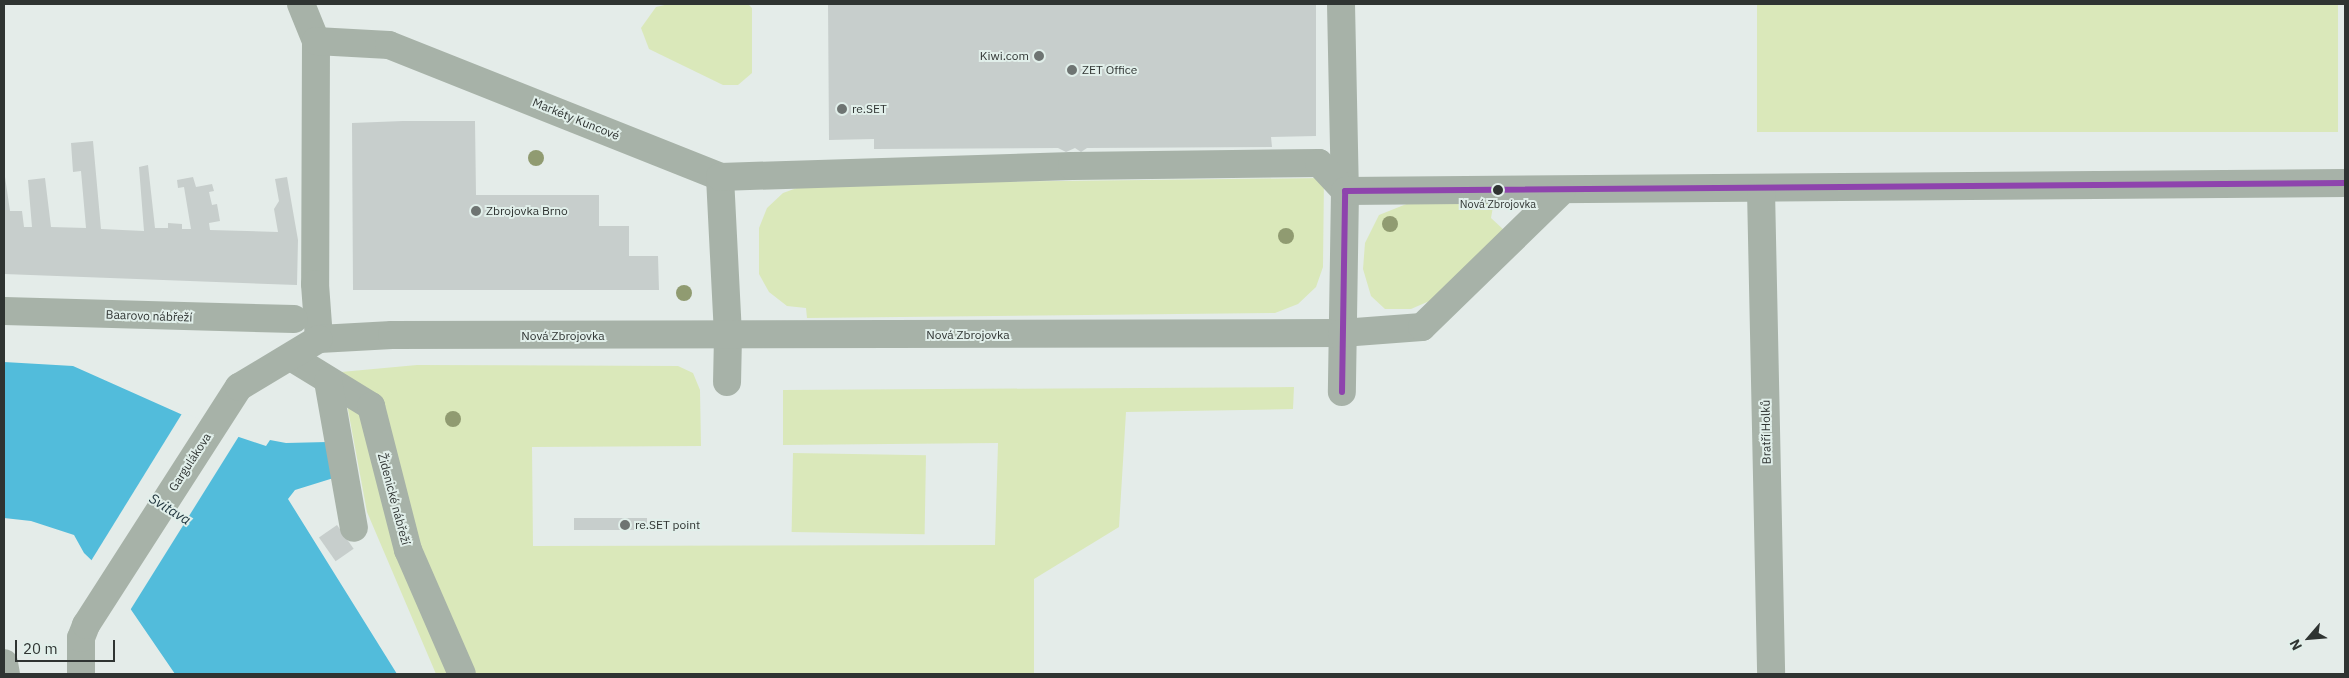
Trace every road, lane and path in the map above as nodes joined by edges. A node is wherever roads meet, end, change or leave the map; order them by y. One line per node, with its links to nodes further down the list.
1 (301, 4): 3 (street)
2 (1341, 4): 8 (street)
3 (316, 41): 4 (street, Markéty Kuncové); 13 (street)
4 (720, 177): 8 (street); 12 (street)
5 (2345, 183): 7 (street)
6 (1562, 190): 7 (street); 8 (street); 11 (street, Nová Zbrojovka)
7 (1761, 190): 23 (street, Bratří Holků)
8 (1345, 191): 11 (street)
9 (4, 311): 10 (street, Baarovo nábřeží)
10 (294, 319)
11 (1342, 333): 12 (street, Nová Zbrojovka); 17 (street)
12 (728, 336): 13 (street, Nová Zbrojovka); 16 (street)
13 (320, 338): 14 (street, Gargulákova)
14 (292, 357): 15 (street, Židenické nábřeží); 21 (street, Gargulákova)
15 (328, 381): 18 (street); 22 (street, Židenické nábřeží)
16 (727, 382)
17 (1342, 392)
18 (354, 528)
19 (4, 662): 20 (street)
20 (6, 674)
21 (81, 674)
22 (462, 674)
23 (1771, 674)

